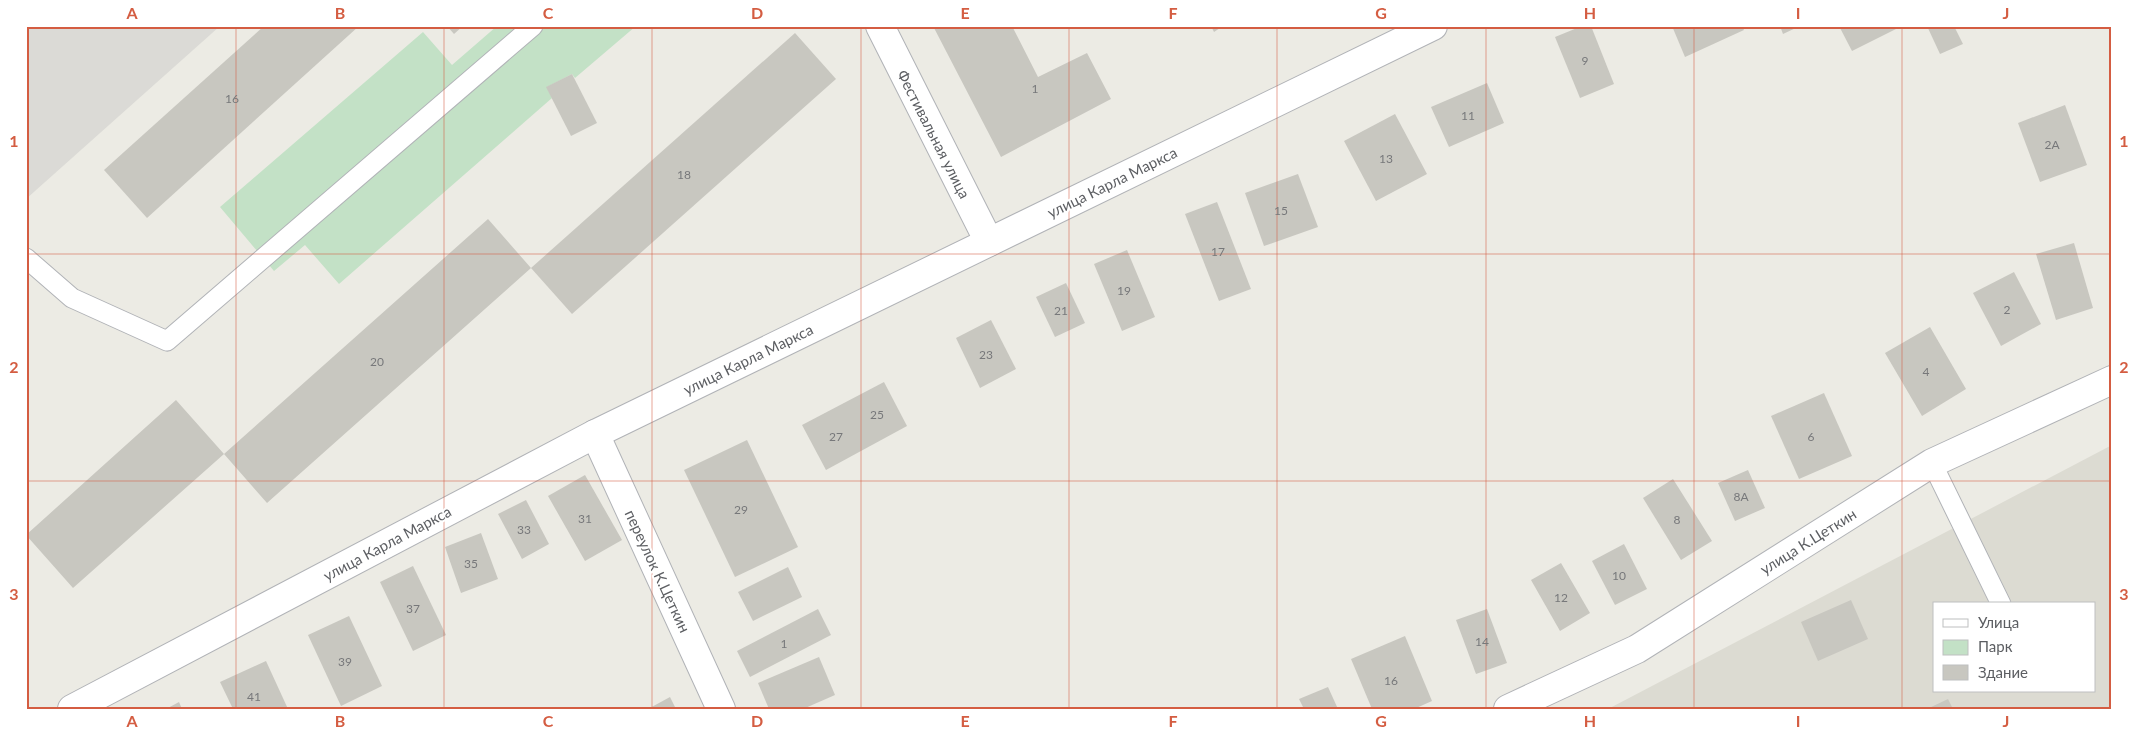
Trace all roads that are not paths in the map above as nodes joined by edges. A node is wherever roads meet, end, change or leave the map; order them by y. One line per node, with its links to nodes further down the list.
1 (534, 26): 5 (lane)
2 (880, 26): 4 (street, Фестивальная улица)
3 (1433, 26): 4 (street, улица Карла Маркса)
4 (989, 242): 7 (street, улица Карла Маркса)
5 (26, 258)
6 (2112, 380): 8 (street, улица К.Цеткин)
7 (595, 434): 10 (street, улица Карла Маркса); 11 (street, переулок К.Цеткин)
8 (1932, 462): 9 (lane); 12 (street, улица К.Цеткин)
9 (2000, 602)
10 (72, 709)
11 (721, 709)
12 (1508, 709)

